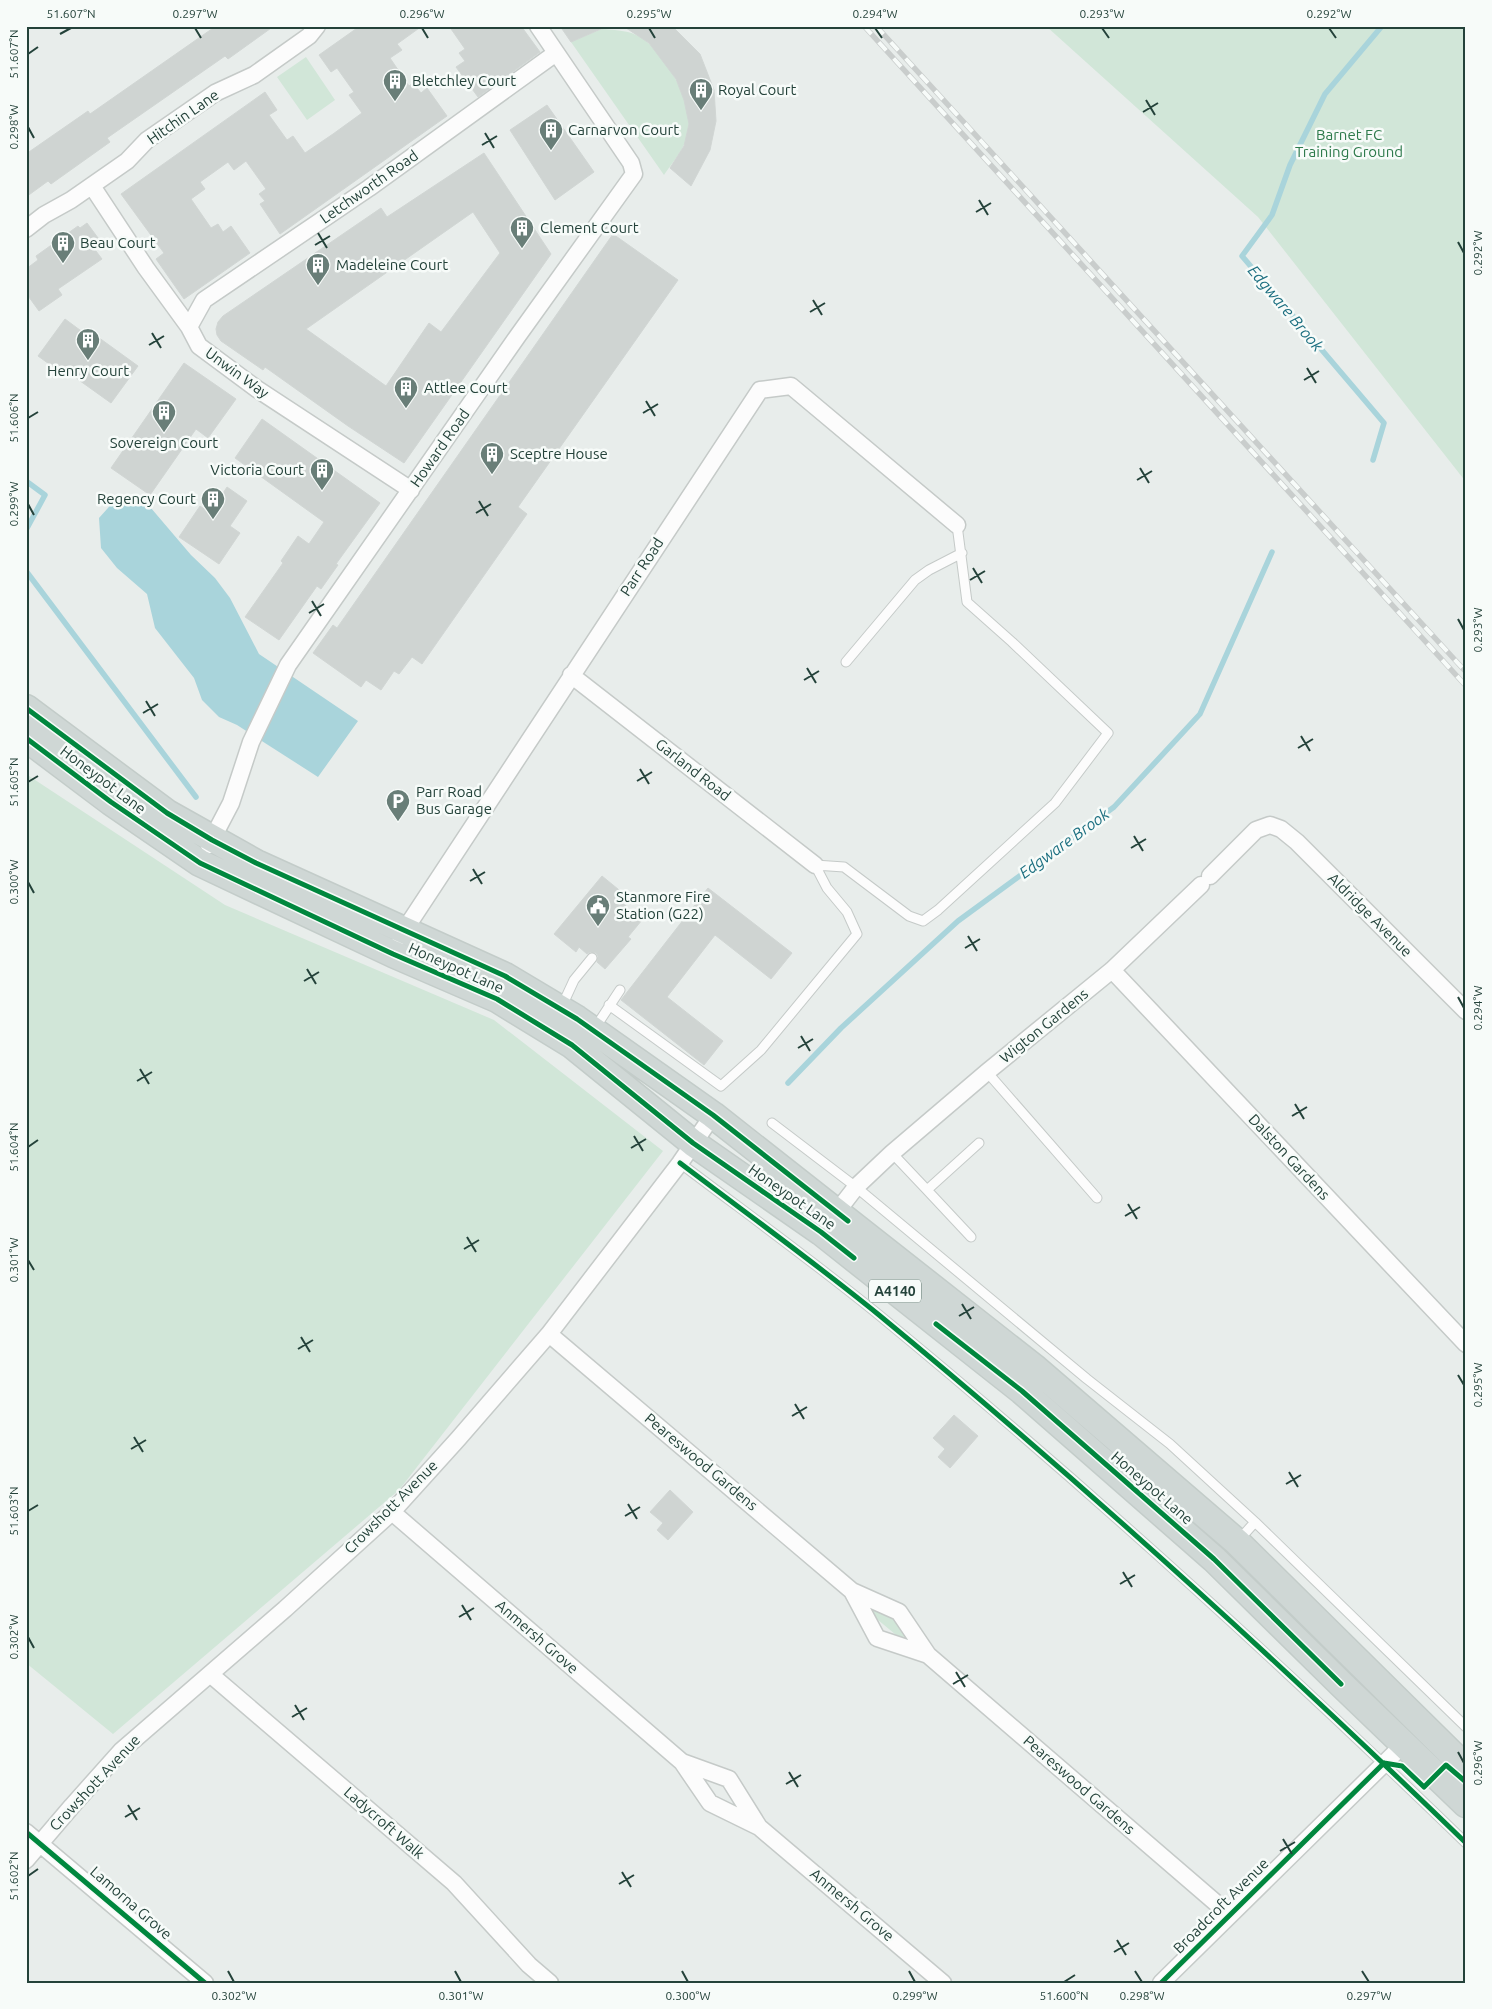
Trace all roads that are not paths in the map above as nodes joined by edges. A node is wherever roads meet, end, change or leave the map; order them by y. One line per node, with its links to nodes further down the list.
1 (317, 26): 4 (street, Hitchin Lane)
2 (538, 26): 3 (street, Howard Road)
3 (556, 53): 6 (street, Letchworth Road); 7 (street, Howard Road)
4 (92, 186): 5 (street, Hitchin Lane); 6 (street, Unwin Way)
5 (26, 229)
6 (189, 327): 7 (street, Unwin Way)
7 (411, 490): 15 (street, Howard Road)
8 (957, 525): 9 (lane); 11 (street, Parr Road)
9 (962, 553): 10 (lane); 17 (lane)
10 (846, 662)
11 (572, 674): 17 (street, Garland Road); 18 (street, Parr Road)
12 (26, 708): 15 (main road, Honeypot Lane / A4140)
13 (26, 738): 16 (main road, Honeypot Lane / A4140)
14 (1270, 825): 20 (street, Wigton Gardens); 24 (street, Aldridge Avenue)
15 (212, 840): 16 (street, Howard Road); 18 (main road, Honeypot Lane / A4140)
16 (200, 863): 18 (main road, Honeypot Lane / A4140)
17 (815, 865): 22 (lane)
18 (398, 943): 23 (main road, Honeypot Lane / A4140); 25 (main road, Honeypot Lane / A4140)
19 (592, 958): 23 (lane)
20 (1112, 970): 26 (street, Wigton Gardens); 39 (street, Dalston Gardens)
21 (620, 990): 22 (lane)
22 (609, 1005): 25 (lane)
23 (560, 1009): 25 (main road, Honeypot Lane / A4140)
24 (1466, 1011)
25 (586, 1041): 27 (main road, Honeypot Lane / A4140); 31 (main road, Honeypot Lane / A4140)
26 (987, 1072): 30 (street, Wigton Gardens); 34 (lane)
27 (713, 1115): 31 (street, Crowshott Avenue); 35 (main road, Honeypot Lane / A4140)
28 (772, 1123): 32 (lane)
29 (980, 1143): 33 (lane)
30 (892, 1152): 32 (street, Wigton Gardens); 33 (lane)
31 (686, 1153): 36 (main road, Honeypot Lane / A4140); 38 (street, Crowshott Avenue); 49 (lane)
32 (856, 1187): 35 (street, Wigton Gardens); 41 (lane)
33 (927, 1190): 37 (lane)
34 (1097, 1198)
35 (836, 1211): 36 (street, Wigton Gardens); 42 (main road, Honeypot Lane / A4140)
36 (821, 1232): 47 (main road, Honeypot Lane / A4140)
37 (971, 1237)
38 (549, 1334): 40 (street, Crowshott Avenue); 43 (street, Peareswood Gardens)
39 (1466, 1344)
40 (392, 1512): 45 (street, Crowshott Avenue); 48 (street, Anmersh Grove)
41 (1255, 1522): 42 (lane); 46 (lane)
42 (1237, 1542): 50 (main road, Honeypot Lane / A4140)
43 (852, 1591): 44 (street, Peareswood Gardens); 44 (street, Peareswood Gardens)
44 (928, 1655): 57 (street, Peareswood Gardens)
45 (210, 1674): 54 (street, Crowshott Avenue); 59 (street, Ladycroft Walk)
46 (1466, 1727)
47 (1404, 1744): 49 (street, Broadcroft Avenue); 51 (main road, Honeypot Lane / A4140)
48 (682, 1762): 52 (street, Anmersh Grove); 52 (street, Anmersh Grove)
49 (1384, 1763): 55 (lane); 57 (street, Broadcroft Avenue)
50 (1466, 1768)
51 (1466, 1804)
52 (759, 1827): 60 (street, Anmersh Grove)
53 (26, 1832): 54 (street, Lamorna Grove)
54 (40, 1842): 56 (street, Crowshott Avenue); 58 (street, Lamorna Grove)
55 (1466, 1843)
56 (26, 1860)
57 (1230, 1915): 61 (street, Broadcroft Avenue)
58 (204, 1983)
59 (550, 1983)
60 (944, 1983)
61 (1161, 1983)

